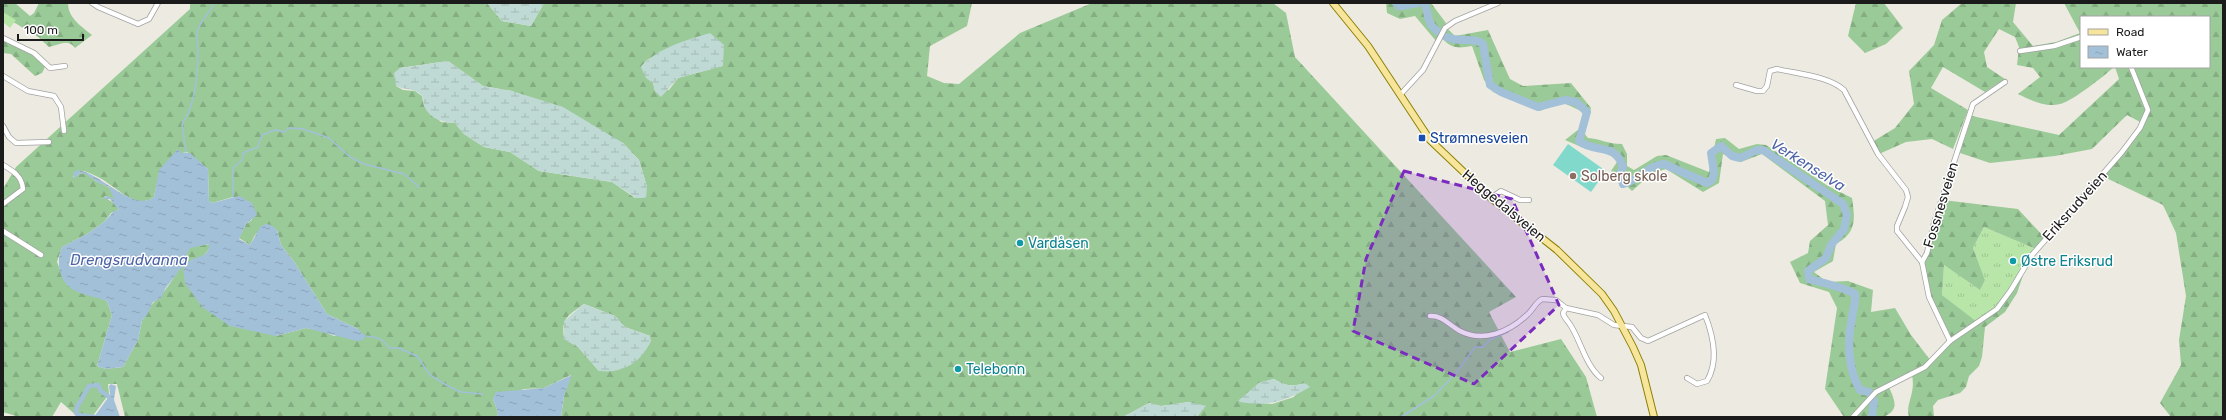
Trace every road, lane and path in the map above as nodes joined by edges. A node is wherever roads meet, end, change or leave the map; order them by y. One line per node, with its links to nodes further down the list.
1 (92, 3): 2 (street)
2 (158, 3)
3 (1333, 3): 13 (main road, Heggedalsveien)
4 (1498, 3): 13 (street)
5 (2080, 37): 7 (street)
6 (3, 38): 8 (street)
7 (2020, 51)
8 (65, 66)
9 (2131, 68): 27 (street, Eriksrudveien)
10 (3, 76): 15 (street)
11 (2005, 82): 23 (street, Fossnesveien)
12 (1736, 85): 23 (street)
13 (1400, 95): 18 (main road, Heggedalsveien)
14 (3, 126): 16 (street)
15 (64, 131)
16 (49, 142)
17 (3, 165): 20 (street)
18 (1491, 198): 19 (street); 26 (main road, Heggedalsveien)
19 (1529, 200)
20 (3, 204)
21 (3, 231): 22 (street)
22 (41, 255)
23 (1922, 262): 27 (street, Fossnesveien)
24 (1566, 308): 25 (street); 26 (street); 28 (street)
25 (1430, 316)
26 (1622, 325): 29 (street); 30 (main road, Heggedalsveien)
27 (1950, 341): 31 (street, Eriksrudveien)
28 (1601, 378)
29 (1687, 378)
30 (1654, 417)
31 (1853, 417)

